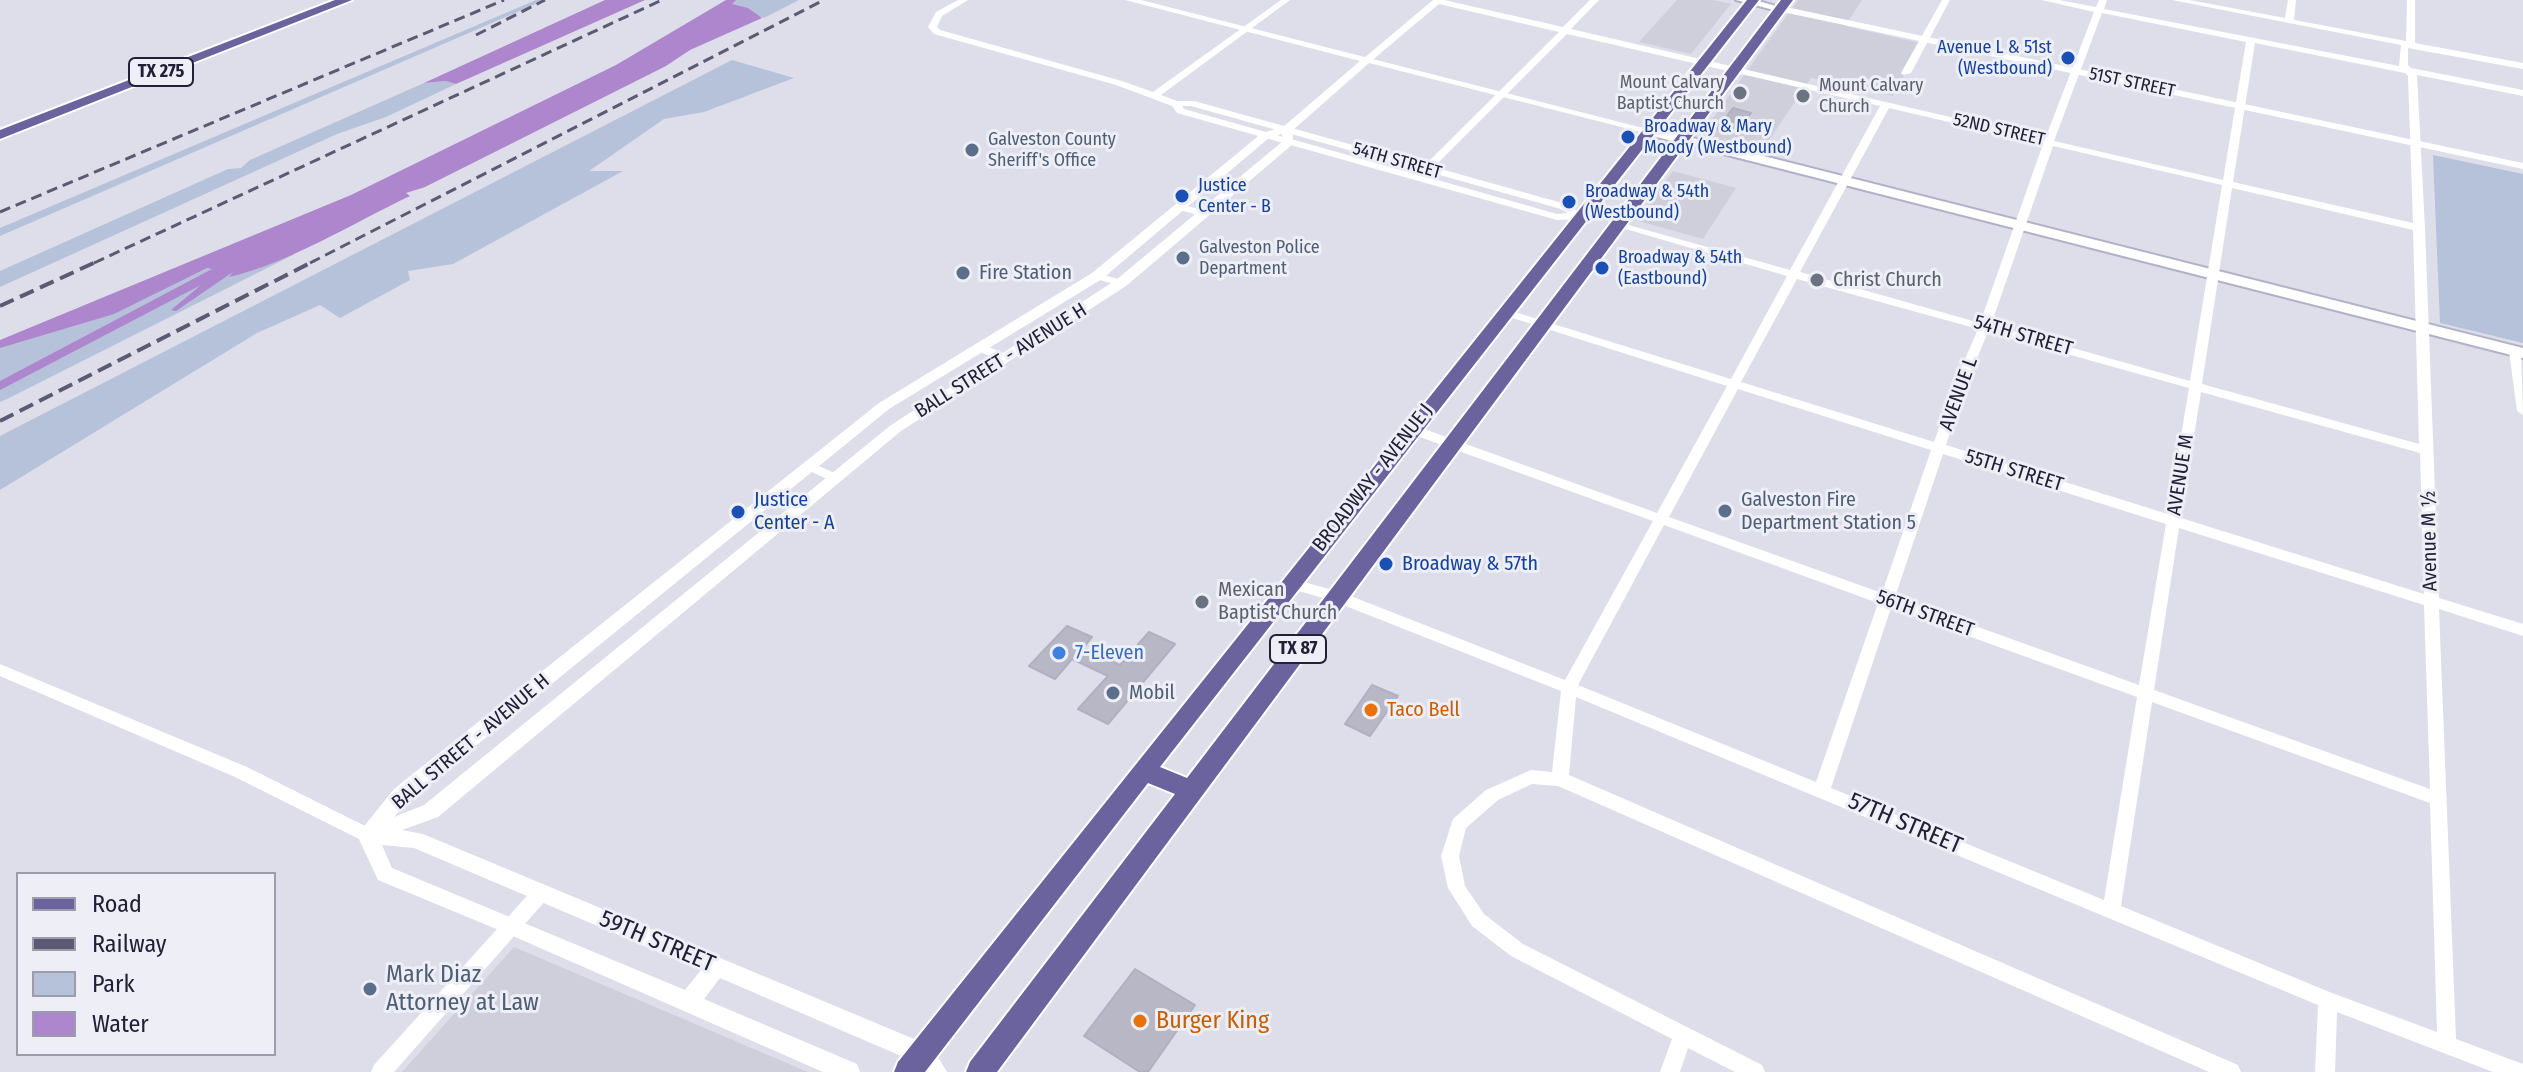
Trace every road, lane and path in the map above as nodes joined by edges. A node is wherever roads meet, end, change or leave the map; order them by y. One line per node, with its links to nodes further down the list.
1 (343, 0): 36 (main road, TX 275)
2 (964, 0): 31 (street, 54TH STREET)
3 (1130, 0): 17 (street)
4 (1286, 0): 17 (street)
5 (1438, 0): 18 (street, 52ND STREET); 22 (street, 52ND STREET)
6 (1595, 0): 18 (street)
7 (1946, 0): 19 (street)
8 (2046, 0): 14 (street)
9 (2175, 0): 15 (street); 16 (street)
10 (2292, 0): 15 (street)
11 (2411, 0): 21 (street, Avenue M ½)
12 (1749, 1): 13 (main road, 51ST STREET); 23 (main road, BROADWAY - AVENUE J / TX 87)
13 (1784, 4): 19 (street, 51ST STREET); 25 (main road, BROADWAY - AVENUE J / TX 87)
14 (2101, 5): 16 (street); 27 (street, AVENUE L)
15 (2289, 22): 21 (street)
16 (2168, 24): 20 (street)
17 (1246, 29): 22 (street); 31 (street)
18 (1564, 31): 23 (street, 52ND STREET); 30 (street)
19 (1924, 39): 27 (street, 51ST STREET); 28 (street)
20 (2251, 40): 26 (street); 34 (street, AVENUE M)
21 (2407, 44): 24 (street); 26 (street, Avenue M ½)
22 (1367, 60): 30 (street); 38 (street, BALL STREET - AVENUE H)
23 (1703, 62): 25 (street, 52ND STREET); 35 (main road, BROADWAY - AVENUE J / TX 87)
24 (2523, 66)
25 (1735, 70): 33 (street, 52ND STREET); 39 (main road, BROADWAY - AVENUE J / TX 87)
26 (2407, 70): 29 (street); 41 (street, Avenue M ½)
27 (2075, 71): 34 (street, 51ST STREET); 40 (street, AVENUE L)
28 (1906, 73)
29 (2523, 93)
30 (1501, 94): 35 (street); 43 (street)
31 (1154, 96): 32 (street, 54TH STREET)
32 (1176, 104): 37 (street, 54TH STREET); 38 (street, 54TH STREET)
33 (1886, 104): 40 (street, 52ND STREET); 44 (street)
34 (2240, 106): 41 (street, 51ST STREET); 45 (street, AVENUE M)
35 (1649, 131): 39 (main road); 48 (main road, BROADWAY - AVENUE J / TX 87)
36 (0, 135)
37 (1266, 135): 38 (street, BALL STREET - AVENUE H); 46 (street, BALL STREET - AVENUE H)
38 (1288, 135): 43 (street, 54TH STREET); 47 (street, BALL STREET - AVENUE H)
39 (1682, 140): 44 (main road); 49 (main road, BROADWAY - AVENUE J / TX 87)
40 (2049, 142): 45 (street, 52ND STREET); 50 (street, AVENUE L)
41 (2416, 143): 42 (street, 51ST STREET); 51 (street, Avenue M ½)
42 (2523, 166)
43 (1422, 174): 48 (street, 54TH STREET)
44 (1844, 181): 50 (main road); 52 (street)
45 (2227, 183): 51 (street, 52ND STREET); 53 (street, AVENUE M)
46 (1180, 207): 47 (street); 54 (street, BALL STREET - AVENUE H)
47 (1202, 213): 55 (street, BALL STREET - AVENUE H)
48 (1579, 216): 49 (main road); 56 (main road, BROADWAY - AVENUE J / TX 87)
49 (1617, 225): 52 (street, 54TH STREET); 57 (main road, BROADWAY - AVENUE J / TX 87)
50 (2021, 226): 53 (main road); 58 (street, AVENUE L)
51 (2420, 228): 59 (street, Avenue M ½)
52 (1795, 273): 58 (street, 54TH STREET); 63 (street)
53 (2213, 274): 59 (main road); 64 (street, AVENUE M)
54 (1097, 276): 55 (street); 60 (street, BALL STREET - AVENUE H)
55 (1121, 283): 62 (street, BALL STREET - AVENUE H)
56 (1504, 312): 57 (street, 55TH STREET); 66 (main road, BROADWAY - AVENUE J / TX 87)
57 (1542, 324): 63 (street, 55TH STREET); 67 (main road, BROADWAY - AVENUE J / TX 87)
58 (1985, 325): 64 (street, 54TH STREET); 68 (street, AVENUE L)
59 (2422, 327): 61 (main road); 69 (street, Avenue M ½)
60 (980, 347): 62 (street); 70 (street, BALL STREET - AVENUE H)
61 (2519, 352): 65 (street)
62 (1003, 358): 71 (street, BALL STREET - AVENUE H)
63 (1735, 383): 68 (street, 55TH STREET); 72 (street)
64 (2195, 384): 69 (street, 54TH STREET); 73 (street, AVENUE M)
65 (2523, 411)
66 (1411, 429): 67 (street, 56TH STREET); 74 (main road, BROADWAY - AVENUE J / TX 87)
67 (1452, 444): 72 (street, 56TH STREET); 75 (main road, BROADWAY - AVENUE J / TX 87)
68 (1940, 448): 73 (street, 55TH STREET); 76 (street, AVENUE L)
69 (2428, 451): 77 (street, Avenue M ½)
70 (810, 466): 71 (street); 78 (street, BALL STREET - AVENUE H)
71 (834, 478): 79 (street, BALL STREET - AVENUE H)
72 (1660, 519): 76 (street, 56TH STREET); 82 (street)
73 (2173, 520): 77 (street, 55TH STREET); 83 (street, AVENUE M)
74 (1290, 583): 75 (street, 57TH STREET); 84 (main road, BROADWAY - AVENUE J / TX 87)
75 (1338, 597): 82 (street, 57TH STREET); 86 (main road, BROADWAY - AVENUE J / TX 87)
76 (1886, 600): 83 (street, 56TH STREET); 87 (street, AVENUE L)
77 (2431, 601): 80 (street, 55TH STREET); 88 (street, Avenue M ½)
78 (627, 614): 79 (street); 89 (street, BALL STREET - AVENUE H)
79 (652, 626): 89 (street, BALL STREET - AVENUE H)
80 (2523, 630)
81 (0, 670): 89 (street, 59TH STREET)
82 (1569, 688): 85 (street); 87 (street, 57TH STREET)
83 (2145, 694): 88 (street, 56TH STREET); 91 (street, AVENUE M)
84 (1143, 771): 86 (main road); 98 (main road, BROADWAY - AVENUE J / TX 87)
85 (1560, 779): 96 (street); 104 (street)
86 (1192, 790): 101 (main road, BROADWAY - AVENUE J / TX 87)
87 (1822, 790): 91 (street, 57TH STREET)
88 (2439, 799): 97 (street, Avenue M ½)
89 (367, 835): 90 (street, 59TH STREET); 92 (street, 59TH STREET)
90 (541, 893): 92 (street); 93 (street, 59TH STREET)
91 (2111, 910): 94 (street, 57TH STREET)
92 (513, 926): 95 (street, 59TH STREET); 99 (street)
93 (716, 967): 95 (street); 98 (street, 59TH STREET)
94 (2328, 1000): 97 (street, 57TH STREET); 105 (street)
95 (688, 1003): 100 (street, 59TH STREET)
96 (1683, 1036): 102 (street); 103 (street)
97 (2447, 1045): 106 (street, 57TH STREET)
98 (922, 1066)
99 (381, 1072)
100 (849, 1072)
101 (980, 1072)
102 (1670, 1072)
103 (1755, 1072)
104 (2231, 1072)
105 (2325, 1072)
106 (2518, 1072)

